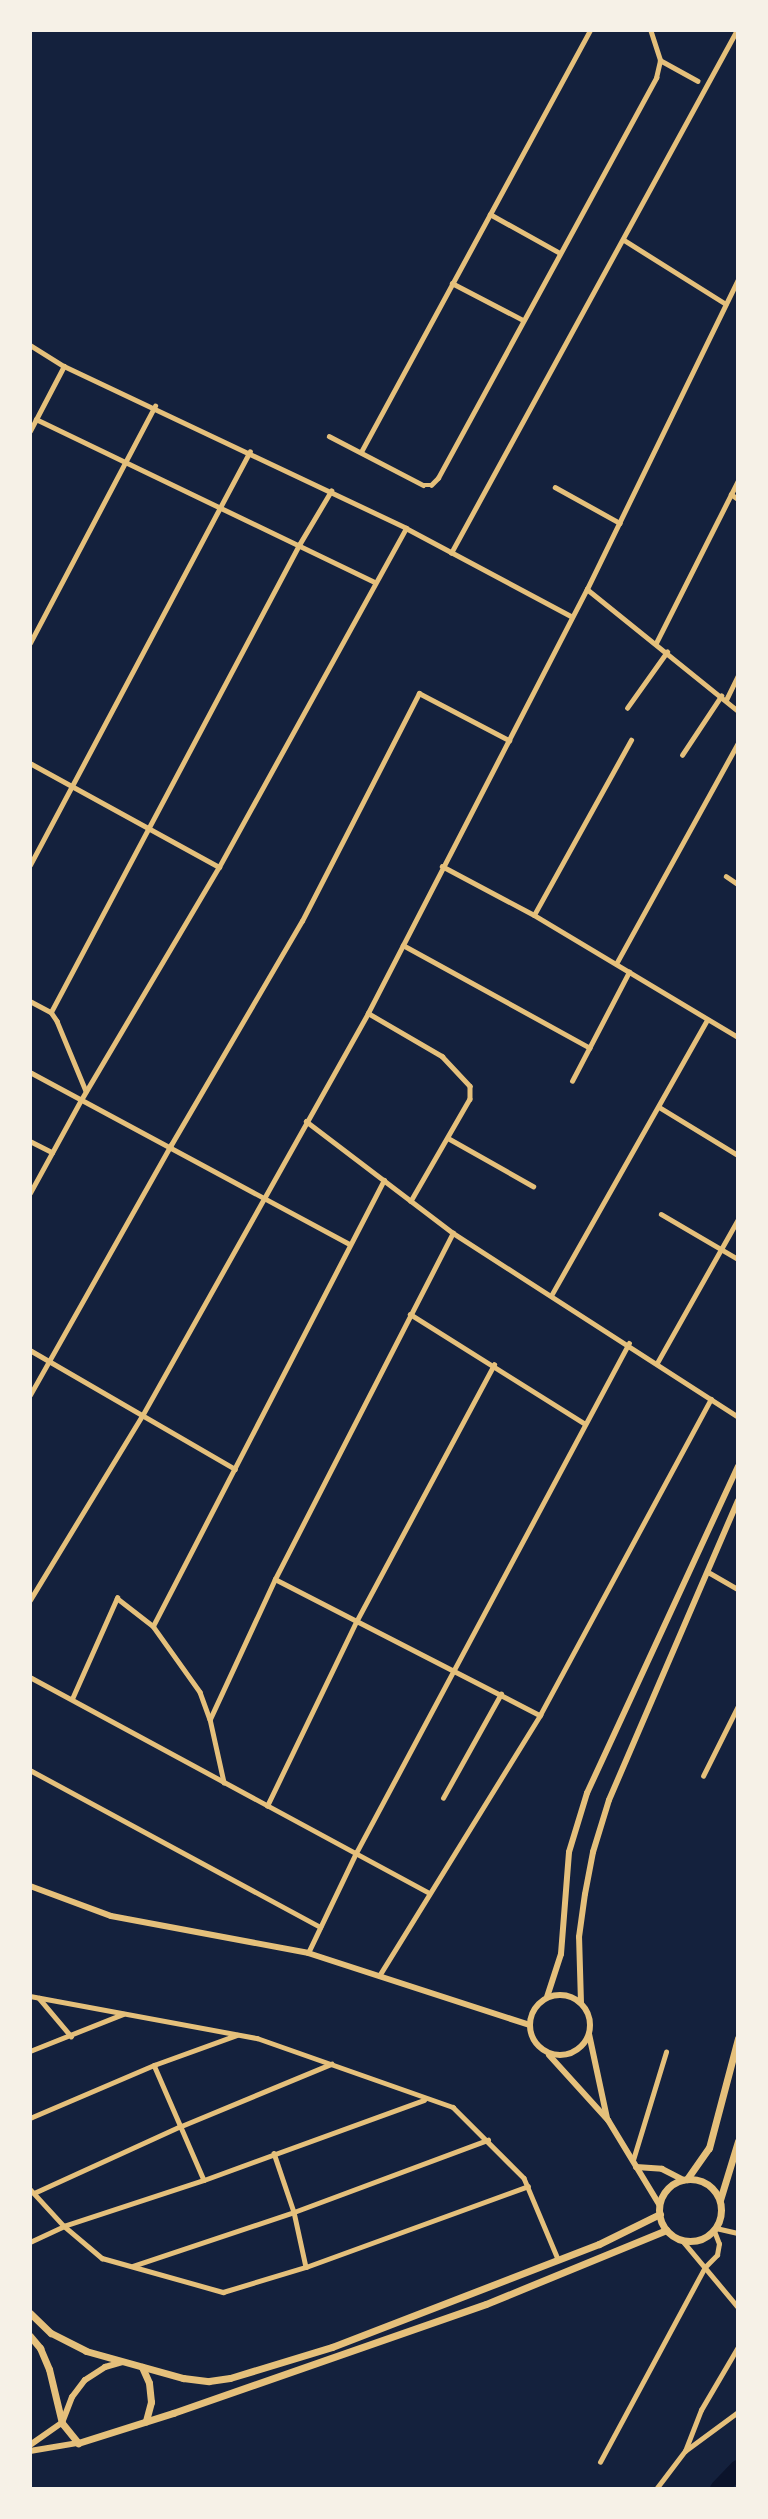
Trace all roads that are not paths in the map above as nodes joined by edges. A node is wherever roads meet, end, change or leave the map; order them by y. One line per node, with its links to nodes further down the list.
1 (590, 30): 6 (street)
2 (650, 30): 4 (street)
3 (737, 30): 7 (street)
4 (660, 60): 5 (street); 8 (street)
5 (698, 81)
6 (490, 214): 8 (street); 10 (street)
7 (624, 240): 12 (street); 32 (street)
8 (560, 253): 13 (street)
9 (738, 279): 11 (street)
10 (453, 283): 13 (street); 21 (street)
11 (736, 289): 12 (street)
12 (726, 304): 29 (street)
13 (523, 320): 21 (street)
14 (30, 345): 15 (street)
15 (64, 366): 16 (street); 17 (street)
16 (155, 406): 20 (street); 22 (street)
17 (36, 419): 18 (street); 22 (street)
18 (30, 430)
19 (329, 436): 21 (street)
20 (250, 452): 25 (street); 28 (street)
21 (361, 452)
22 (127, 461): 28 (street); 36 (street)
23 (738, 481): 26 (street)
24 (555, 487): 29 (street)
25 (331, 491): 30 (street); 31 (street)
26 (731, 494): 27 (street); 37 (street)
27 (738, 499)
28 (222, 510): 31 (street); 48 (street)
29 (620, 523): 34 (street)
30 (406, 528): 32 (street); 33 (street)
31 (299, 545): 33 (street); 49 (street)
32 (451, 553): 35 (street)
33 (375, 582): 52 (street)
34 (587, 589): 35 (street); 37 (street)
35 (571, 616): 43 (street)
36 (30, 643)
37 (656, 643): 38 (street)
38 (667, 652): 40 (street); 41 (street)
39 (738, 675): 40 (street)
40 (723, 698): 42 (street); 46 (street)
41 (627, 708)
42 (738, 711)
43 (509, 740): 51 (street); 73 (street)
44 (631, 740): 55 (street)
45 (738, 743): 57 (street)
46 (682, 755)
47 (30, 763): 48 (street)
48 (71, 786): 49 (street); 50 (street)
49 (149, 828): 52 (street); 60 (street)
50 (30, 865)
51 (442, 866): 55 (street); 56 (street)
52 (219, 867): 67 (street)
53 (726, 876): 54 (street)
54 (738, 884)
55 (534, 915): 57 (street)
56 (403, 945): 61 (street); 64 (street)
57 (615, 964): 58 (street)
58 (629, 972): 62 (street); 64 (street)
59 (30, 1001): 60 (street)
60 (51, 1012): 67 (street)
61 (368, 1013): 70 (street); 71 (street)
62 (707, 1020): 63 (street); 69 (street)
63 (738, 1037)
64 (590, 1048): 66 (street)
65 (30, 1072): 68 (street)
66 (572, 1081)
67 (86, 1092): 68 (street)
68 (81, 1100): 73 (street); 74 (street)
69 (659, 1107): 75 (street); 87 (street)
70 (306, 1121): 76 (street); 79 (street)
71 (448, 1138): 77 (street); 80 (street)
72 (30, 1141): 74 (street)
73 (171, 1145): 79 (street); 91 (street)
74 (52, 1152): 78 (street)
75 (738, 1155)
76 (384, 1180): 80 (street); 84 (street)
77 (533, 1186)
78 (30, 1193)
79 (263, 1195): 84 (street); 96 (street)
80 (411, 1202): 83 (street)
81 (661, 1214): 85 (street)
82 (738, 1219): 85 (street)
83 (453, 1233): 87 (street); 88 (street)
84 (350, 1244): 100 (street)
85 (721, 1250): 86 (street); 92 (street)
86 (738, 1259)
87 (552, 1294): 89 (street)
88 (410, 1314): 93 (street); 103 (street)
89 (629, 1343): 92 (street); 98 (street)
90 (30, 1350): 91 (street)
91 (49, 1361): 94 (street); 96 (street)
92 (657, 1363): 95 (street)
93 (494, 1365): 98 (street); 106 (street)
94 (30, 1395)
95 (711, 1399): 97 (street); 113 (street)
96 (142, 1416): 100 (street); 105 (street)
97 (738, 1417)
98 (584, 1423): 108 (street)
99 (738, 1466): 127 (street)
100 (235, 1469): 107 (street)
101 (738, 1506): 102 (street)
102 (710, 1573): 104 (street); 129 (street)
103 (275, 1579): 106 (street); 114 (street)
104 (738, 1589)
105 (30, 1600)
106 (356, 1622): 108 (street); 119 (street)
107 (153, 1626): 111 (street); 114 (street)
108 (454, 1669): 110 (street); 120 (street)
109 (30, 1677): 111 (street)
110 (501, 1694): 113 (street); 118 (street)
111 (72, 1699): 117 (street)
112 (738, 1706): 116 (street)
113 (540, 1716): 122 (street)
114 (210, 1719): 117 (street)
115 (30, 1770): 123 (street)
116 (703, 1776)
117 (225, 1783): 119 (street)
118 (443, 1797)
119 (267, 1806): 120 (street)
120 (356, 1853): 122 (street); 123 (street)
121 (30, 1886): 124 (street)
122 (429, 1893): 125 (street)
123 (320, 1927): 124 (street)
124 (308, 1953): 125 (street)
125 (378, 1977): 131 (street)
126 (30, 1996): 128 (street)
127 (547, 1997): 129 (street); 131 (street)
128 (38, 1998): 130 (street); 134 (street)
129 (581, 2003): 133 (street)
130 (125, 2014): 132 (street); 134 (street)
131 (529, 2025): 138 (street)
132 (238, 2034): 139 (street); 140 (street)
133 (589, 2035): 138 (street); 143 (street)
134 (71, 2036): 136 (street)
135 (738, 2038): 150 (main road)
136 (30, 2051)
137 (666, 2052): 148 (street)
138 (548, 2053): 143 (street)
139 (331, 2064): 141 (street); 144 (street)
140 (154, 2065): 142 (street); 144 (street)
141 (425, 2099): 145 (street); 147 (street)
142 (30, 2118)
143 (608, 2120): 148 (street)
144 (180, 2127): 149 (street); 152 (street)
145 (488, 2140): 151 (street); 155 (street)
146 (738, 2141): 153 (main road)
147 (274, 2153): 149 (street); 155 (street)
148 (634, 2163): 150 (street); 154 (street)
149 (204, 2180): 156 (street)
150 (685, 2180): 153 (main road); 154 (main road)
151 (528, 2186): 162 (street); 164 (street)
152 (32, 2191): 156 (street)
153 (720, 2201): 157 (main road)
154 (660, 2210): 158 (main road); 162 (main road)
155 (294, 2212): 163 (street); 164 (street)
156 (64, 2226): 161 (street); 163 (street)
157 (715, 2229): 159 (street); 160 (main road); 165 (street)
158 (666, 2230): 160 (main road); 173 (main road)
159 (738, 2233)
160 (682, 2240): 165 (street)
161 (30, 2242)
162 (558, 2259): 171 (main road)
163 (132, 2266): 164 (street)
164 (306, 2267)
165 (705, 2267): 166 (street); 179 (street)
166 (738, 2307)
167 (30, 2313): 170 (main road)
168 (30, 2336): 174 (main road)
169 (738, 2347): 178 (street)
170 (123, 2361): 171 (main road); 174 (street)
171 (142, 2367): 173 (main road)
172 (738, 2412): 178 (street)
173 (146, 2420): 175 (main road)
174 (62, 2423): 175 (main road); 176 (street)
175 (78, 2443): 177 (street)
176 (30, 2445)
177 (30, 2451)
178 (685, 2451): 180 (street)
179 (600, 2462)
180 (656, 2489)

